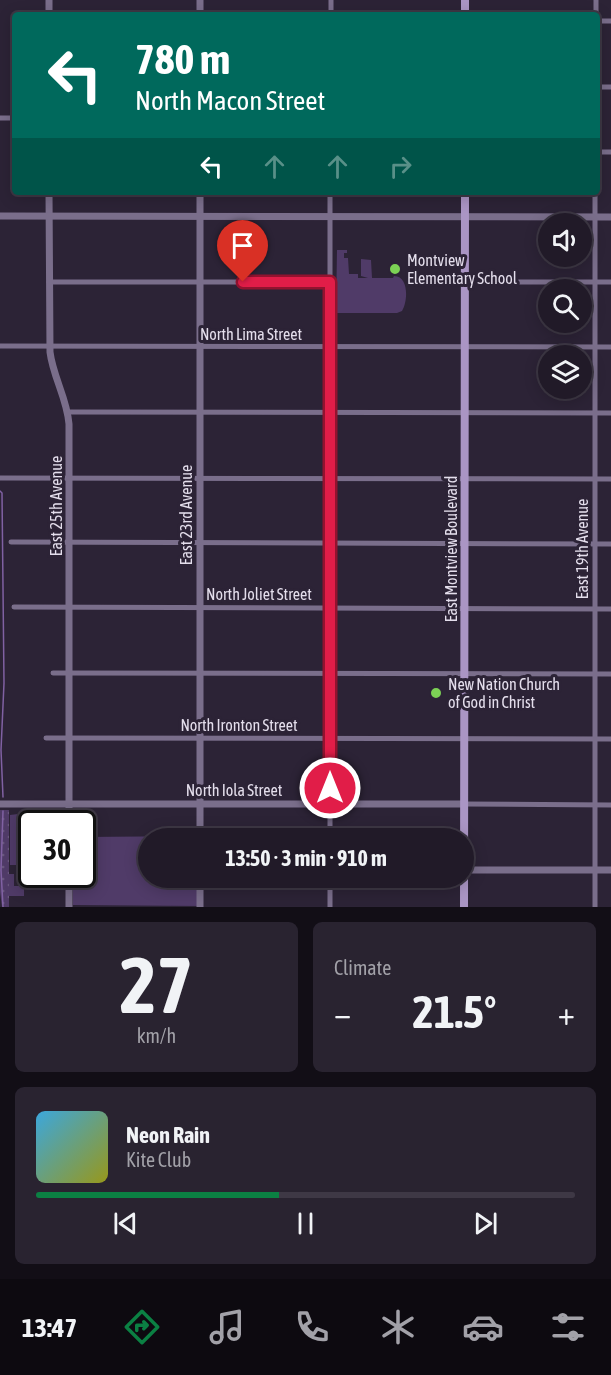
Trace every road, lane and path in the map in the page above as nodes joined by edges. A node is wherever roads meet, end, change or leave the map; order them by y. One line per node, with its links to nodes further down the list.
1 (49, 195): 7 (street, East 25th Avenue)
2 (200, 195): 8 (street, East 23rd Avenue)
3 (330, 195): 9 (street)
4 (465, 195): 10 (main road, East Montview Boulevard)
5 (595, 195): 11 (street, East 19th Avenue)
6 (0, 216): 7 (street)
7 (49, 216): 8 (street); 13 (street, East 25th Avenue)
8 (200, 217): 9 (street); 14 (street, East 23rd Avenue)
9 (330, 217): 10 (street); 15 (street)
10 (465, 217): 11 (street); 16 (main road, East Montview Boulevard)
11 (595, 217): 12 (street); 17 (street, East 19th Avenue)
12 (611, 217)
13 (49, 282): 14 (street); 20 (street, East 25th Avenue)
14 (200, 282): 15 (street); 24 (street, East 23rd Avenue)
15 (330, 282): 21 (street)
16 (465, 282): 17 (street); 25 (main road, East Montview Boulevard)
17 (595, 282): 18 (street); 22 (street, East 19th Avenue)
18 (611, 282)
19 (0, 346): 20 (street, North Lima Street)
20 (50, 347): 24 (street, North Lima Street); 26 (street, East 25th Avenue)
21 (330, 347): 24 (street, North Lima Street); 25 (street, North Lima Street); 28 (street)
22 (595, 347): 23 (street, North Lima Street); 25 (street, North Lima Street); 30 (street, East 19th Avenue)
23 (611, 347)
24 (200, 348): 27 (street, East 23rd Avenue)
25 (465, 348): 29 (main road, East Montview Boulevard)
26 (68, 412): 27 (street); 33 (street, East 25th Avenue)
27 (200, 412): 28 (street); 34 (street, East 23rd Avenue)
28 (330, 413): 29 (street); 35 (street)
29 (465, 413): 30 (street); 36 (main road, East Montview Boulevard)
30 (595, 413): 31 (street); 37 (street, East 19th Avenue)
31 (611, 413)
32 (0, 478): 33 (street)
33 (69, 478): 34 (street); 40 (street, East 25th Avenue)
34 (200, 478): 35 (street); 41 (street, East 23rd Avenue)
35 (330, 478): 36 (street); 42 (street)
36 (465, 478): 37 (street); 43 (main road, East Montview Boulevard)
37 (595, 479): 38 (street); 44 (street, East 19th Avenue)
38 (611, 479)
39 (11, 542): 40 (street)
40 (69, 543): 41 (street); 47 (street, East 25th Avenue)
41 (200, 543): 42 (street); 48 (street, East 23rd Avenue)
42 (330, 543): 43 (street); 49 (street)
43 (465, 544): 44 (street); 50 (main road, East Montview Boulevard)
44 (595, 544): 45 (street); 51 (street, East 19th Avenue)
45 (611, 544)
46 (14, 607): 47 (street, North Joliet Street)
47 (69, 608): 48 (street, North Joliet Street); 54 (street, East 25th Avenue)
48 (200, 608): 49 (street, North Joliet Street); 55 (street, East 23rd Avenue)
49 (330, 608): 50 (street, North Joliet Street); 56 (street)
50 (464, 608): 51 (street, North Joliet Street); 57 (main road, East Montview Boulevard)
51 (595, 609): 52 (street, North Joliet Street); 58 (street, East 19th Avenue)
52 (611, 609)
53 (53, 673): 54 (street)
54 (69, 673): 55 (street); 61 (street, East 25th Avenue)
55 (200, 673): 56 (street); 62 (street, East 23rd Avenue)
56 (330, 673): 57 (street); 63 (street)
57 (464, 674): 58 (street); 64 (main road, East Montview Boulevard)
58 (595, 674): 59 (street); 65 (street, East 19th Avenue)
59 (611, 674)
60 (46, 738): 61 (street, North Ironton Street)
61 (69, 738): 62 (street, North Ironton Street); 67 (street, East 25th Avenue)
62 (200, 738): 63 (street, North Ironton Street); 69 (street, East 23rd Avenue)
63 (330, 739): 64 (street, North Ironton Street); 70 (street)
64 (464, 739): 65 (street, North Ironton Street); 71 (main road, East Montview Boulevard)
65 (595, 739): 66 (street, North Ironton Street); 72 (street, East 19th Avenue)
66 (611, 739)
67 (69, 803): 68 (street, North Iola Street); 69 (street, North Iola Street); 74 (street, East 25th Avenue)
68 (0, 804)
69 (200, 804): 70 (street, North Iola Street); 75 (street, East 23rd Avenue)
70 (330, 804): 71 (street, North Iola Street); 76 (street)
71 (464, 804): 72 (street, North Iola Street); 77 (main road, East Montview Boulevard)
72 (595, 805): 73 (street, North Iola Street); 79 (street, East 19th Avenue)
73 (611, 805)
74 (69, 810)
75 (200, 828)
76 (330, 828)
77 (464, 828)
78 (474, 870): 79 (street)
79 (595, 870): 80 (street); 89 (street, East 19th Avenue)
80 (611, 870)
81 (69, 888): 85 (street)
82 (200, 888): 86 (street)
83 (330, 888): 87 (street)
84 (464, 888): 88 (main road, East Montview Boulevard)
85 (69, 907)
86 (200, 907)
87 (330, 907)
88 (464, 907)
89 (595, 907)

